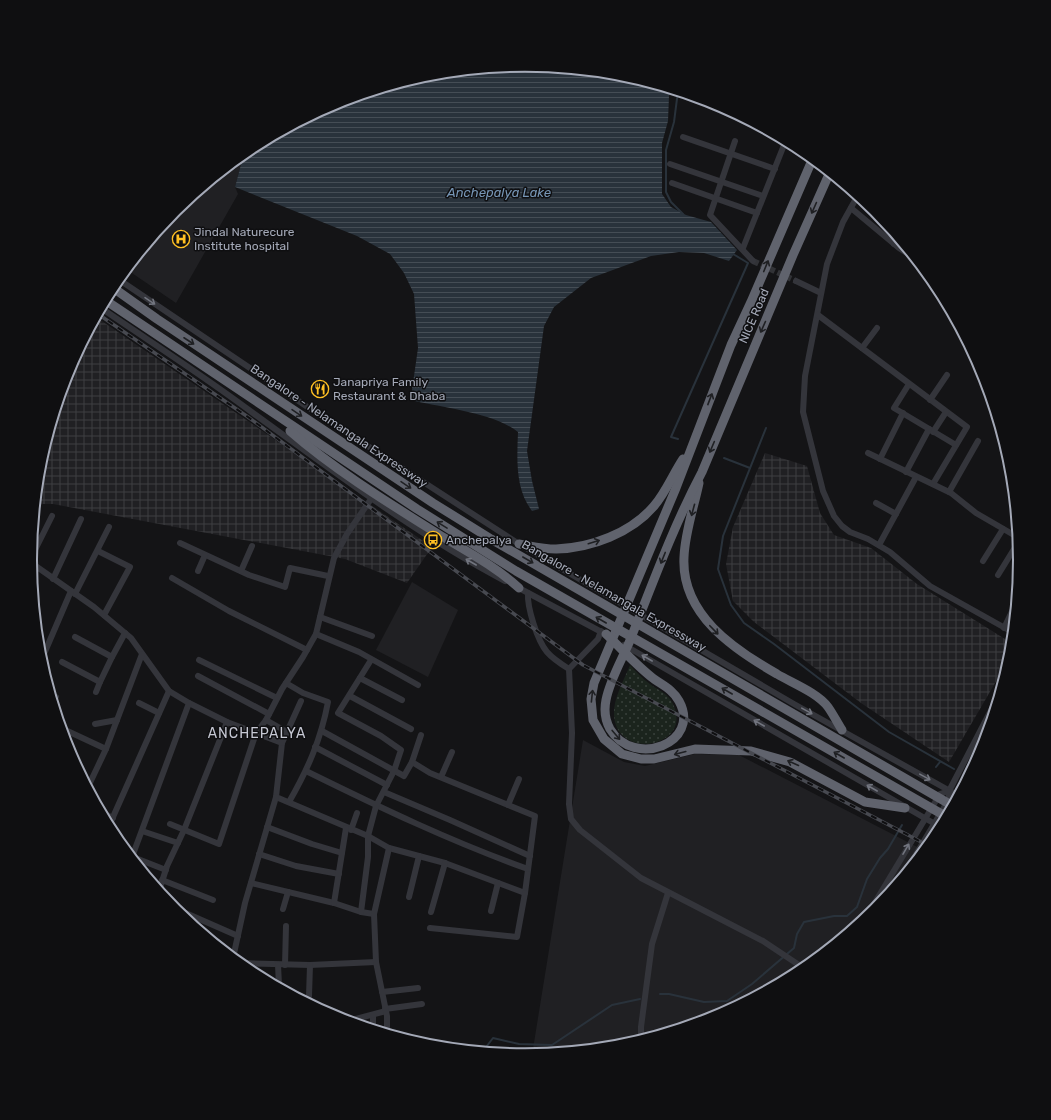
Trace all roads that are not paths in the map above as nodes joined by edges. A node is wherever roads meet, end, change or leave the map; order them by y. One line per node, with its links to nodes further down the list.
1 (683, 137): 4 (street)
2 (735, 141): 4 (street)
3 (784, 146): 7 (street)
4 (730, 153): 7 (street); 9 (street)
5 (811, 163): 39 (highway, NICE Road, one-way to 5)
6 (670, 164): 9 (street)
7 (775, 169): 11 (street)
8 (828, 176): 42 (highway, NICE Road, one-way to 42)
9 (721, 181): 11 (street); 12 (street)
10 (672, 183): 12 (street)
11 (764, 196): 15 (street)
12 (716, 198): 15 (street); 19 (street)
13 (855, 200): 14 (street)
14 (851, 208): 17 (street); 24 (street)
15 (757, 213): 19 (street)
16 (895, 241): 17 (street)
17 (894, 244): 18 (street)
18 (900, 246)
19 (743, 248): 20 (street)
20 (753, 261)
21 (796, 281): 24 (street)
22 (124, 283): 56 (street, one-way to 56)
23 (118, 291): 134 (highway, Bangalore - Nelamangala Expressway, one-way to 134)
24 (821, 293): 27 (street)
25 (110, 303): 33 (highway)
26 (105, 311): 47 (street)
27 (818, 315): 29 (street); 57 (street)
28 (877, 328): 29 (street)
29 (862, 348): 31 (street)
30 (947, 375): 32 (street)
31 (909, 384): 32 (street); 35 (street)
32 (930, 400): 34 (street)
33 (263, 407): 71 (highway); 139 (highway, one-way to 33)
34 (946, 412): 36 (street); 38 (street)
35 (903, 413): 36 (street); 41 (street)
36 (931, 430): 38 (street); 43 (street)
37 (978, 441): 46 (street)
38 (956, 445): 45 (street)
39 (691, 448): 56 (highway, one-way to 39); 137 (highway, one-way to 39)
40 (868, 453): 41 (street)
41 (880, 459): 43 (street)
42 (702, 472): 80 (highway, one-way to 80); 112 (highway, one-way to 112)
43 (906, 472): 44 (street)
44 (916, 477): 45 (street); 49 (street)
45 (933, 484): 46 (street)
46 (949, 492): 53 (street)
47 (372, 499): 68 (street); 71 (street, one-way to 47)
48 (876, 503): 49 (street)
49 (896, 514): 57 (street)
50 (52, 516): 58 (street)
51 (81, 519): 70 (street)
52 (109, 527): 61 (street)
53 (1003, 529): 54 (street); 63 (street)
54 (1013, 535)
55 (180, 542): 62 (street)
56 (519, 544): 112 (street, one-way to 112)
57 (878, 545): 77 (street)
58 (37, 546)
59 (252, 546): 66 (street)
60 (1014, 546): 67 (street)
61 (98, 551): 72 (street); 75 (street)
62 (205, 555): 65 (street); 66 (street)
63 (983, 562)
64 (37, 567): 70 (street)
65 (198, 571)
66 (241, 571): 68 (street)
67 (998, 575)
68 (328, 576): 76 (street)
69 (172, 578): 84 (street)
70 (53, 579): 72 (street)
71 (519, 588): 73 (street)
72 (73, 593): 75 (street); 85 (street)
73 (528, 593): 80 (street); 91 (street)
74 (1011, 614): 77 (street)
75 (104, 615): 79 (street)
76 (320, 617): 81 (street); 82 (street)
77 (1004, 628): 78 (street)
78 (1009, 630)
79 (125, 633): 86 (street); 87 (street)
80 (603, 633): 91 (street); 137 (street, one-way to 80)
81 (316, 634): 84 (street); 89 (street)
82 (372, 636)
83 (75, 637): 87 (street)
84 (307, 650): 95 (street)
85 (45, 652)
86 (142, 654): 97 (street); 108 (street)
87 (112, 657): 94 (street)
88 (199, 660): 100 (street)
89 (371, 660): 93 (street); 96 (street)
90 (62, 662): 94 (street)
91 (569, 669): 169 (street)
92 (198, 676): 107 (street)
93 (360, 678): 99 (street); 101 (street)
94 (100, 682): 98 (street)
95 (286, 683): 100 (street); 114 (street)
96 (418, 684)
97 (169, 691): 103 (street); 105 (street)
98 (96, 692)
99 (350, 696): 111 (street); 124 (street)
100 (277, 698): 107 (street)
101 (402, 700)
102 (300, 701): 115 (street)
103 (189, 703): 109 (street); 148 (street)
104 (139, 704): 105 (street)
105 (159, 713): 141 (street)
106 (989, 715): 129 (street)
107 (268, 717): 115 (street); 116 (street)
108 (117, 720): 110 (street); 120 (street)
109 (227, 722): 116 (street); 147 (street)
110 (95, 724)
111 (411, 729)
112 (842, 730): 129 (street, one-way to 129)
113 (68, 731): 120 (street)
114 (322, 731): 119 (street); 124 (street)
115 (287, 732): 118 (street)
116 (256, 733): 118 (street); 147 (street)
117 (420, 735): 122 (street)
118 (282, 743): 132 (street)
119 (315, 747): 123 (street); 128 (street)
120 (106, 749): 127 (street)
121 (452, 752): 125 (street)
122 (412, 762): 124 (street); 125 (street)
123 (306, 771): 133 (street); 136 (street)
124 (394, 771): 128 (street)
125 (441, 777): 135 (street)
126 (519, 780): 135 (street)
127 (90, 782)
128 (387, 785): 130 (street)
129 (949, 791): 131 (street); 142 (street); 144 (street)
130 (384, 792): 136 (street); 157 (street)
131 (954, 794)
132 (276, 797): 133 (street); 145 (street)
133 (289, 802): 146 (street)
134 (949, 804)
135 (508, 805): 157 (street)
136 (376, 806): 149 (street); 160 (street)
137 (906, 808): 142 (street)
138 (357, 814): 146 (street)
139 (943, 814)
140 (110, 817): 141 (street)
141 (113, 818)
142 (924, 818): 144 (street); 171 (street, one-way to 142)
143 (170, 824): 147 (street)
144 (934, 824): 151 (street)
145 (268, 827): 154 (street); 155 (street)
146 (349, 829): 149 (street); 155 (street)
147 (184, 830): 150 (street)
148 (142, 831): 150 (street); 153 (street)
149 (368, 836): 152 (street); 176 (street)
150 (178, 843): 161 (street)
151 (920, 847)
152 (389, 848): 156 (street); 178 (street)
153 (136, 854)
154 (259, 854): 162 (street); 164 (street)
155 (342, 854): 162 (street)
156 (419, 856): 159 (street); 170 (street)
157 (530, 856): 160 (street)
158 (141, 860): 161 (street)
159 (445, 863): 165 (street); 177 (street)
160 (528, 869): 168 (street)
161 (166, 870): 163 (street)
162 (339, 874): 173 (street)
163 (162, 880): 166 (street); 172 (street)
164 (251, 883): 167 (street); 184 (street)
165 (498, 883): 168 (street); 175 (street)
166 (161, 885)
167 (288, 892): 173 (street); 174 (street)
168 (525, 893): 183 (street)
169 (668, 893): 190 (street); 202 (street)
170 (409, 897)
171 (877, 899)
172 (213, 900)
173 (334, 903): 176 (street)
174 (283, 909)
175 (491, 911)
176 (361, 912): 178 (street)
177 (431, 912)
178 (374, 914): 186 (street)
179 (192, 916): 180 (street)
180 (200, 920): 181 (street); 184 (street)
181 (199, 923)
182 (286, 926): 188 (street)
183 (430, 928)
184 (238, 936): 185 (street)
185 (234, 952)
186 (376, 962): 189 (street); 193 (street)
187 (250, 964): 188 (street)
188 (281, 965): 189 (street); 191 (street)
189 (310, 965): 194 (street)
190 (798, 965)
191 (279, 982)
192 (418, 988): 193 (street)
193 (382, 992): 196 (street)
194 (309, 996)
195 (422, 1004): 196 (street)
196 (386, 1010): 197 (street); 201 (street)
197 (372, 1015): 198 (street); 200 (street)
198 (362, 1018): 199 (street)
199 (358, 1019)
200 (373, 1024)
201 (387, 1028)
202 (642, 1034)

